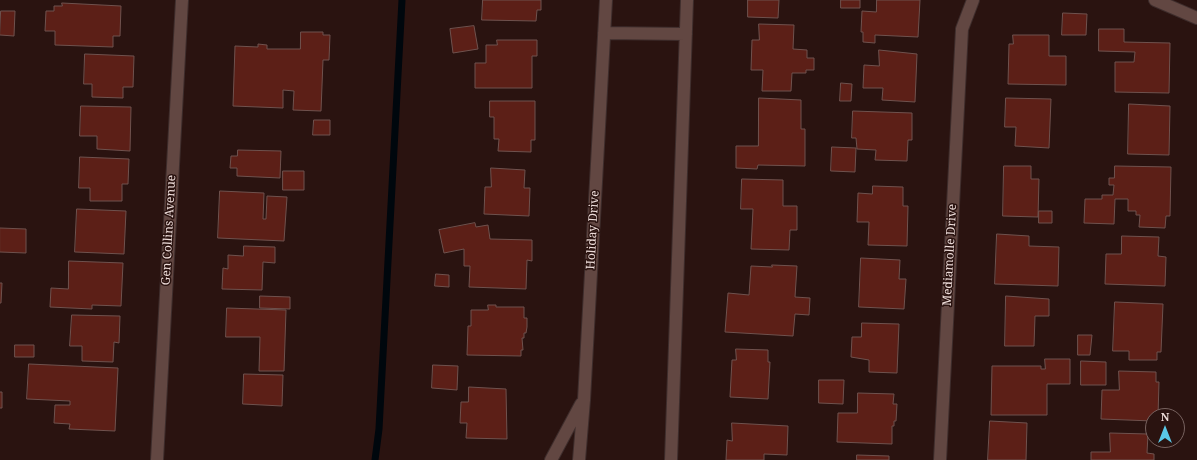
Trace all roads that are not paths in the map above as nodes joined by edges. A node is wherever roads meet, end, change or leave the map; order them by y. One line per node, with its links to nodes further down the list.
1 (182, 0): 10 (street, Gen Collins Avenue)
2 (606, 0): 7 (street, Holiday Drive)
3 (687, 0): 8 (street)
4 (973, 0): 14 (street, Mediamolle Drive)
5 (1155, 0): 6 (street)
6 (1197, 18)
7 (604, 33): 8 (street); 9 (street, Holiday Drive)
8 (686, 34): 13 (street)
9 (584, 400): 11 (street); 12 (street, Holiday Drive)
10 (157, 460)
11 (551, 460)
12 (579, 460)
13 (671, 460)
14 (940, 460)

